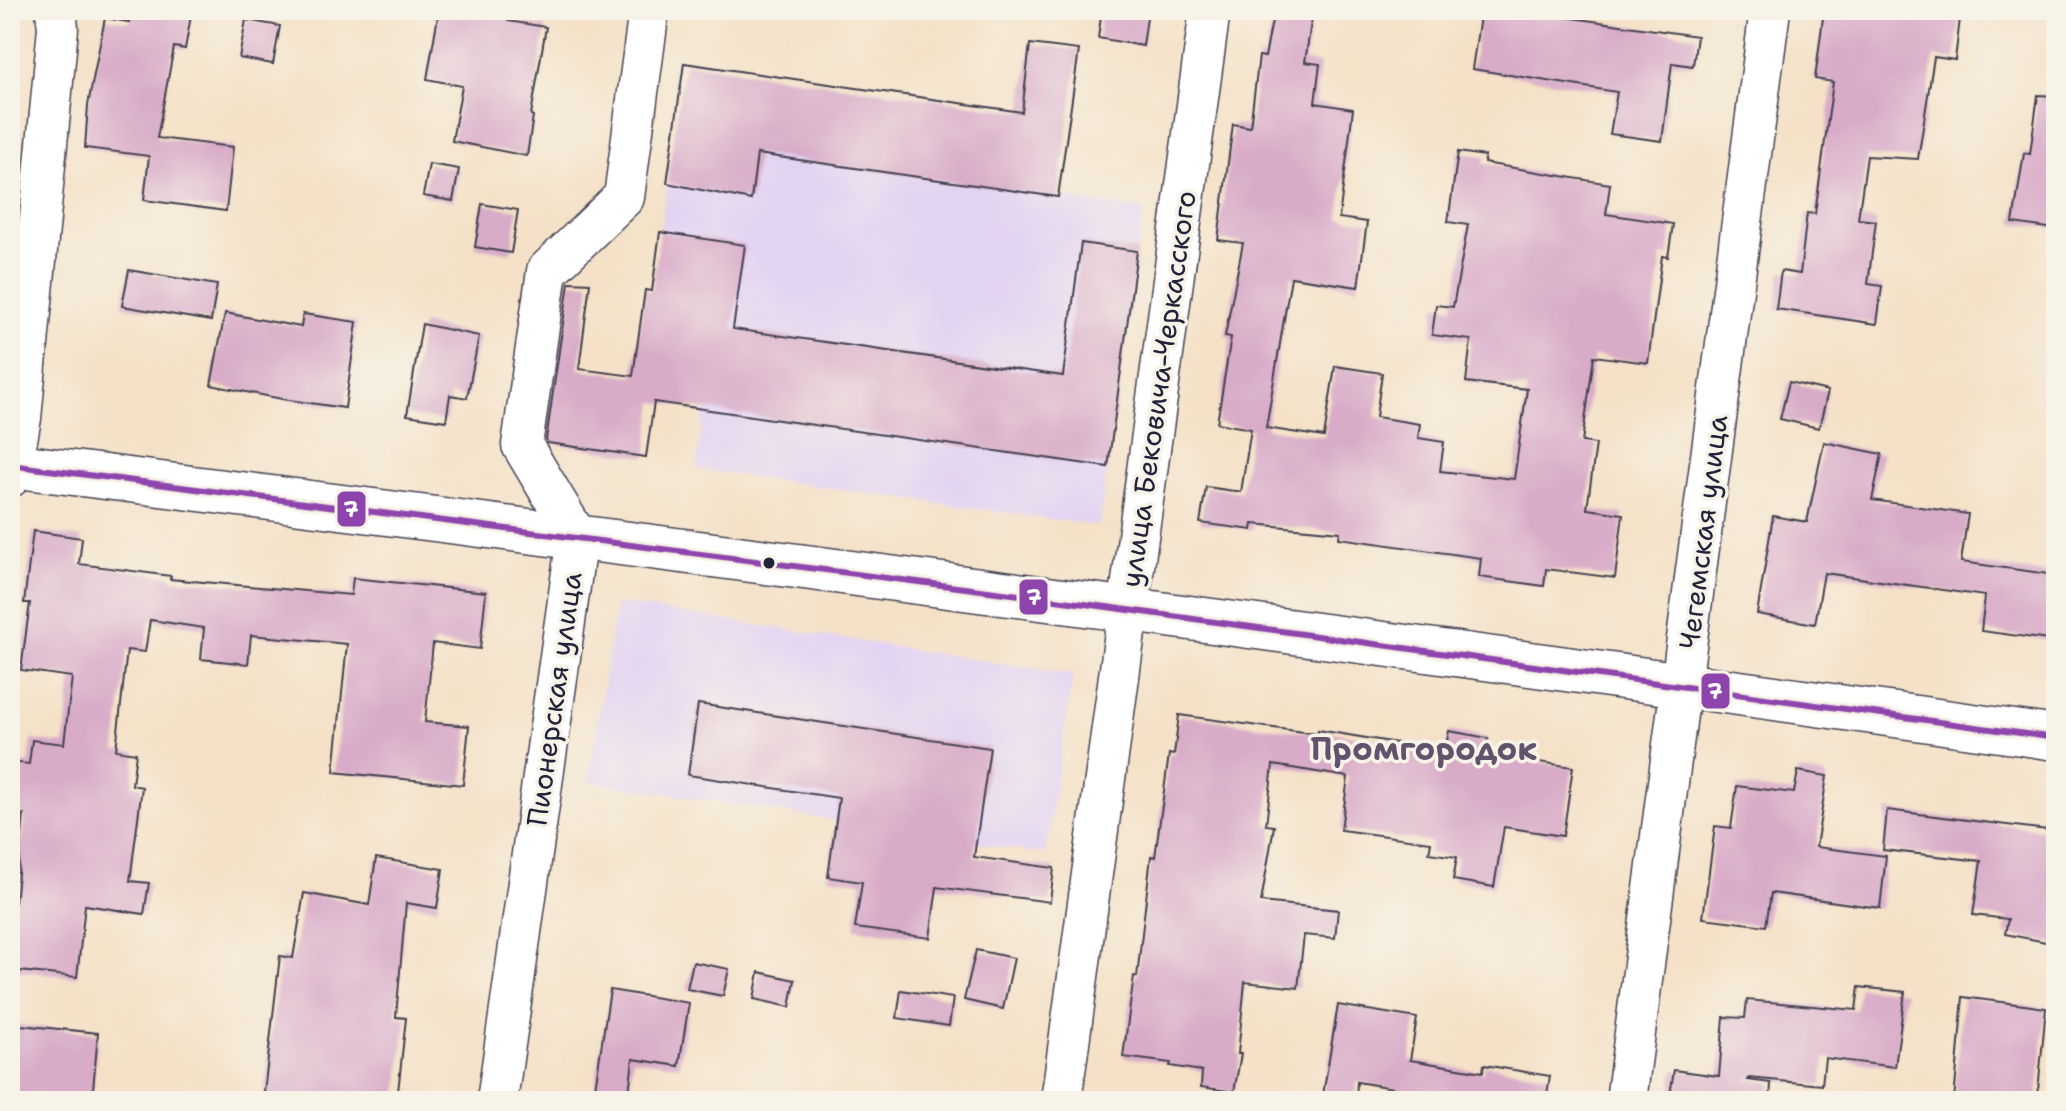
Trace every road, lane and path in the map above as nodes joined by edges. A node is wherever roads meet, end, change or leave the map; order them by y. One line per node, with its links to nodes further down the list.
1 (56, 10): 5 (street)
2 (649, 10): 6 (street, Пионерская улица)
3 (1210, 10): 7 (street, улица Бековича-Черкасского)
4 (1770, 10): 8 (street, Чегемская улица)
5 (11, 469): 6 (street)
6 (577, 537): 7 (street); 10 (street, Пионерская улица)
7 (1128, 610): 8 (street); 11 (street, улица Бековича-Черкасского)
8 (1683, 684): 9 (street); 12 (street, Чегемская улица)
9 (2056, 738)
10 (497, 1101)
11 (1061, 1101)
12 (1626, 1101)

